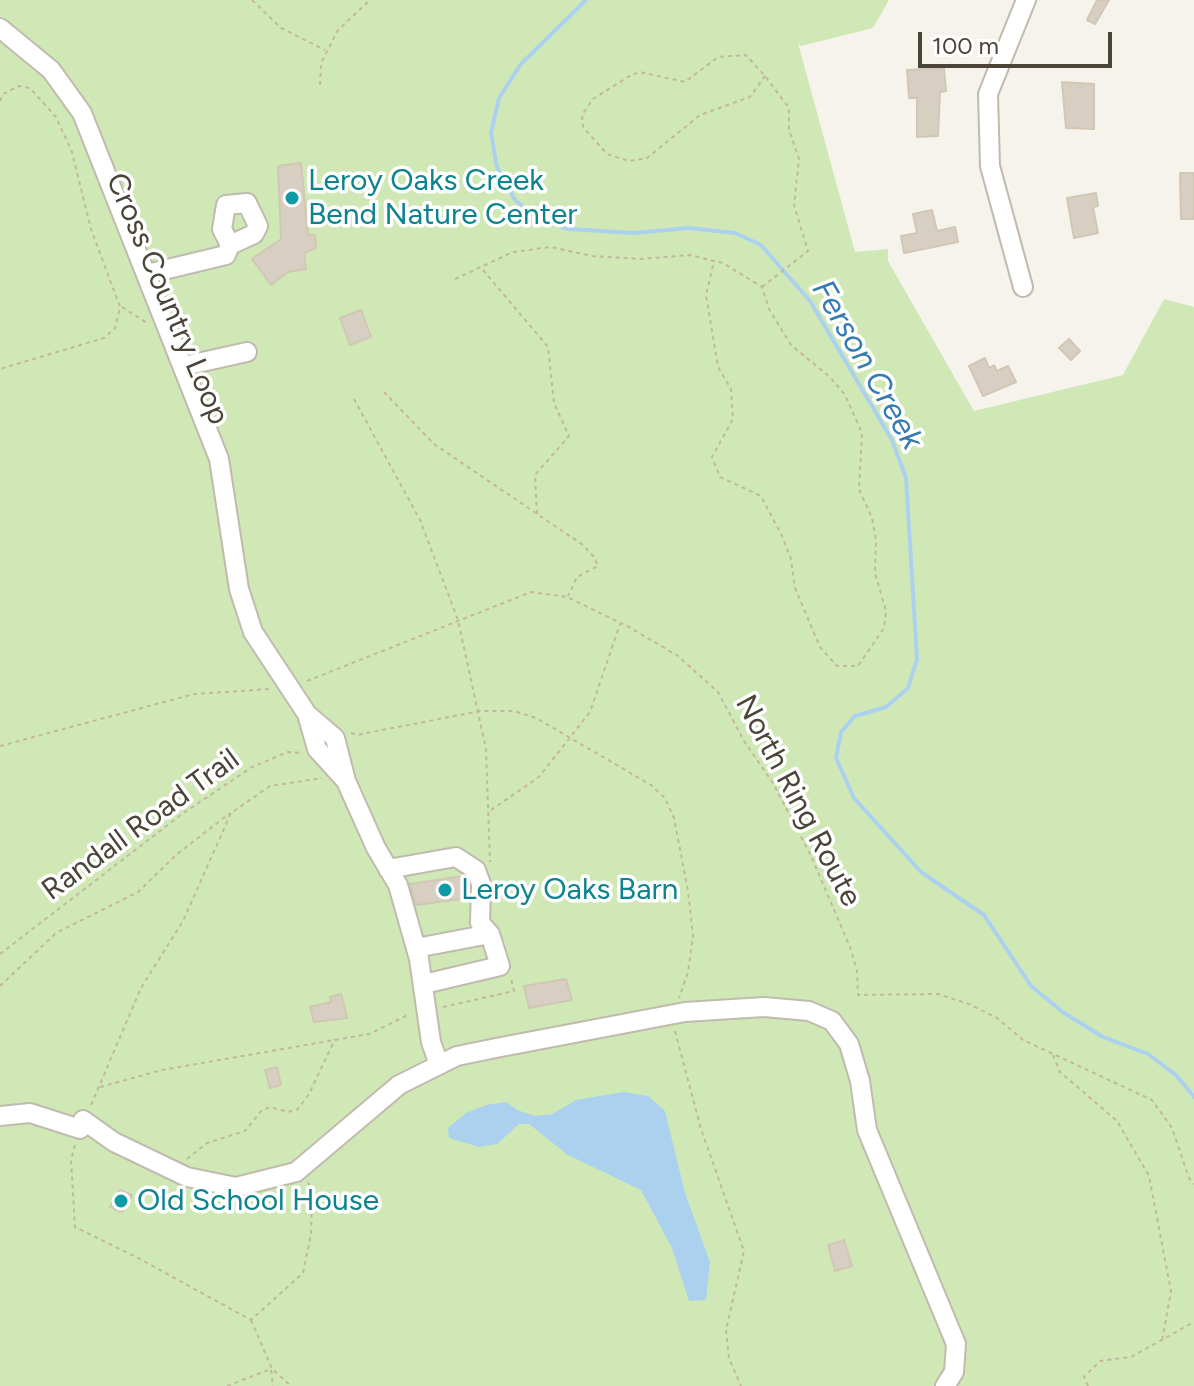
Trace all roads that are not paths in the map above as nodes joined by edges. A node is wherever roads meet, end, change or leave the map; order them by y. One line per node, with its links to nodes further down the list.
1 (1026, 0): 5 (street)
2 (0, 28): 4 (street)
3 (230, 245): 4 (street)
4 (147, 274): 7 (street)
5 (1023, 287)
6 (247, 352): 7 (street)
7 (184, 366): 8 (street)
8 (388, 869): 9 (street); 10 (street)
9 (490, 934): 10 (street); 11 (street)
10 (416, 948): 11 (street)
11 (424, 984): 12 (street)
12 (439, 1065): 13 (street); 14 (street)
13 (0, 1116)
14 (945, 1386)

